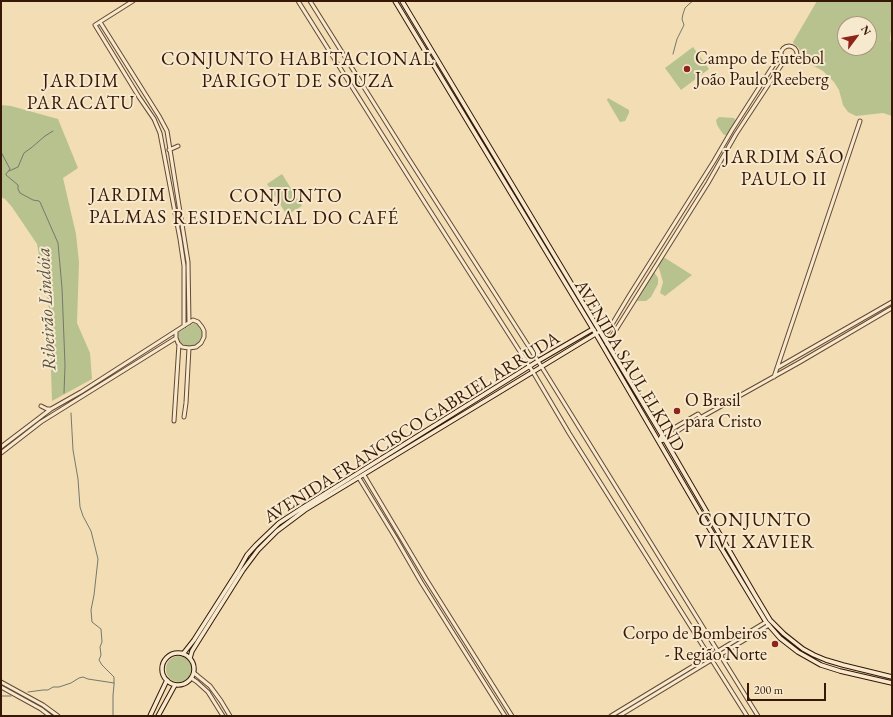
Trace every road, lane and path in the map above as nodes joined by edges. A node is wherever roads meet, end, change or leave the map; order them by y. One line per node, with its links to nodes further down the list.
1 (133, 1): 6 (street)
2 (298, 1): 29 (street)
3 (310, 1): 27 (street)
4 (395, 1): 13 (main road, AVENIDA SAUL ELKIND)
5 (402, 1): 12 (main road, AVENIDA SAUL ELKIND)
6 (100, 22): 11 (street); 17 (street)
7 (780, 55): 8 (street); 8 (street); 20 (street)
8 (784, 61): 24 (street)
9 (860, 121): 26 (street)
10 (178, 146): 11 (street)
11 (169, 150): 16 (street)
12 (527, 210): 13 (main road); 20 (main road, AVENIDA SAUL ELKIND)
13 (522, 212): 18 (main road, AVENIDA SAUL ELKIND)
14 (892, 302): 28 (street)
15 (892, 308): 33 (street)
16 (188, 323): 17 (street); 25 (street)
17 (184, 326): 19 (street)
18 (592, 329): 20 (main road); 21 (main road, AVENIDA SAUL ELKIND); 27 (main road, AVENIDA FRANCISCO GABRIEL ARRUDA)
19 (176, 331): 22 (street); 41 (street)
20 (599, 332): 21 (main road, AVENIDA FRANCISCO GABRIEL ARRUDA); 24 (main road, AVENIDA SAUL ELKIND)
21 (595, 334): 30 (main road, AVENIDA FRANCISCO GABRIEL ARRUDA); 34 (main road, AVENIDA SAUL ELKIND)
22 (176, 338): 23 (street); 49 (street)
23 (180, 344): 25 (street); 35 (street)
24 (607, 344): 36 (main road, AVENIDA SAUL ELKIND)
25 (189, 348): 37 (street)
26 (780, 359): 28 (street); 31 (street)
27 (538, 361): 29 (main road, AVENIDA FRANCISCO GABRIEL ARRUDA); 30 (street)
28 (787, 363): 31 (street)
29 (529, 367): 32 (street); 50 (main road, AVENIDA FRANCISCO GABRIEL ARRUDA)
30 (541, 367): 32 (main road, AVENIDA FRANCISCO GABRIEL ARRUDA); 57 (street)
31 (778, 368): 33 (street)
32 (533, 372): 50 (main road, AVENIDA FRANCISCO GABRIEL ARRUDA); 60 (street)
33 (774, 377): 43 (street)
34 (621, 378): 36 (main road); 39 (main road, AVENIDA SAUL ELKIND)
35 (178, 381): 37 (street); 44 (street)
36 (628, 381): 38 (main road, AVENIDA SAUL ELKIND)
37 (187, 382): 42 (street)
38 (638, 397): 39 (main road); 45 (main road, AVENIDA SAUL ELKIND)
39 (633, 400): 47 (main road, AVENIDA SAUL ELKIND)
40 (41, 406): 41 (street)
41 (51, 409): 48 (street)
42 (184, 417)
43 (701, 418): 45 (street); 46 (street)
44 (174, 421)
45 (662, 435): 46 (main road, AVENIDA SAUL ELKIND); 47 (street)
46 (664, 440): 47 (street); 54 (main road, AVENIDA SAUL ELKIND)
47 (658, 441): 52 (main road, AVENIDA SAUL ELKIND)
48 (1, 447)
49 (1, 453)
50 (363, 473): 51 (main road, AVENIDA FRANCISCO GABRIEL ARRUDA); 58 (main road, AVENIDA FRANCISCO GABRIEL ARRUDA); 80 (street)
51 (359, 478): 61 (main road, AVENIDA FRANCISCO GABRIEL ARRUDA); 79 (street)
52 (766, 622): 53 (main road, AVENIDA SAUL ELKIND); 54 (main road); 57 (street)
53 (769, 625): 56 (main road, AVENIDA SAUL ELKIND); 59 (street)
54 (777, 627): 55 (main road, AVENIDA SAUL ELKIND)
55 (784, 634): 56 (main road); 64 (main road, AVENIDA SAUL ELKIND)
56 (780, 638): 68 (main road, AVENIDA SAUL ELKIND)
57 (718, 650): 59 (street); 60 (street)
58 (183, 654): 61 (main road); 66 (main road)
59 (721, 655): 62 (street); 84 (street)
60 (709, 656): 62 (street); 81 (street)
61 (190, 658): 63 (main road)
62 (712, 660): 82 (street); 83 (street)
63 (194, 673): 65 (main road); 78 (street)
64 (892, 677)
65 (191, 678): 69 (main road); 77 (street)
66 (167, 680): 69 (main road); 75 (main road)
67 (1, 682): 71 (street)
68 (892, 683)
69 (175, 684): 76 (main road)
70 (1, 687): 72 (street)
71 (32, 699): 72 (street); 74 (street)
72 (29, 702): 73 (street)
73 (50, 716)
74 (58, 716)
75 (150, 716)
76 (158, 716)
77 (223, 716)
78 (230, 716)
79 (505, 716)
80 (512, 716)
81 (611, 716)
82 (619, 716)
83 (747, 716)
84 (758, 716)

